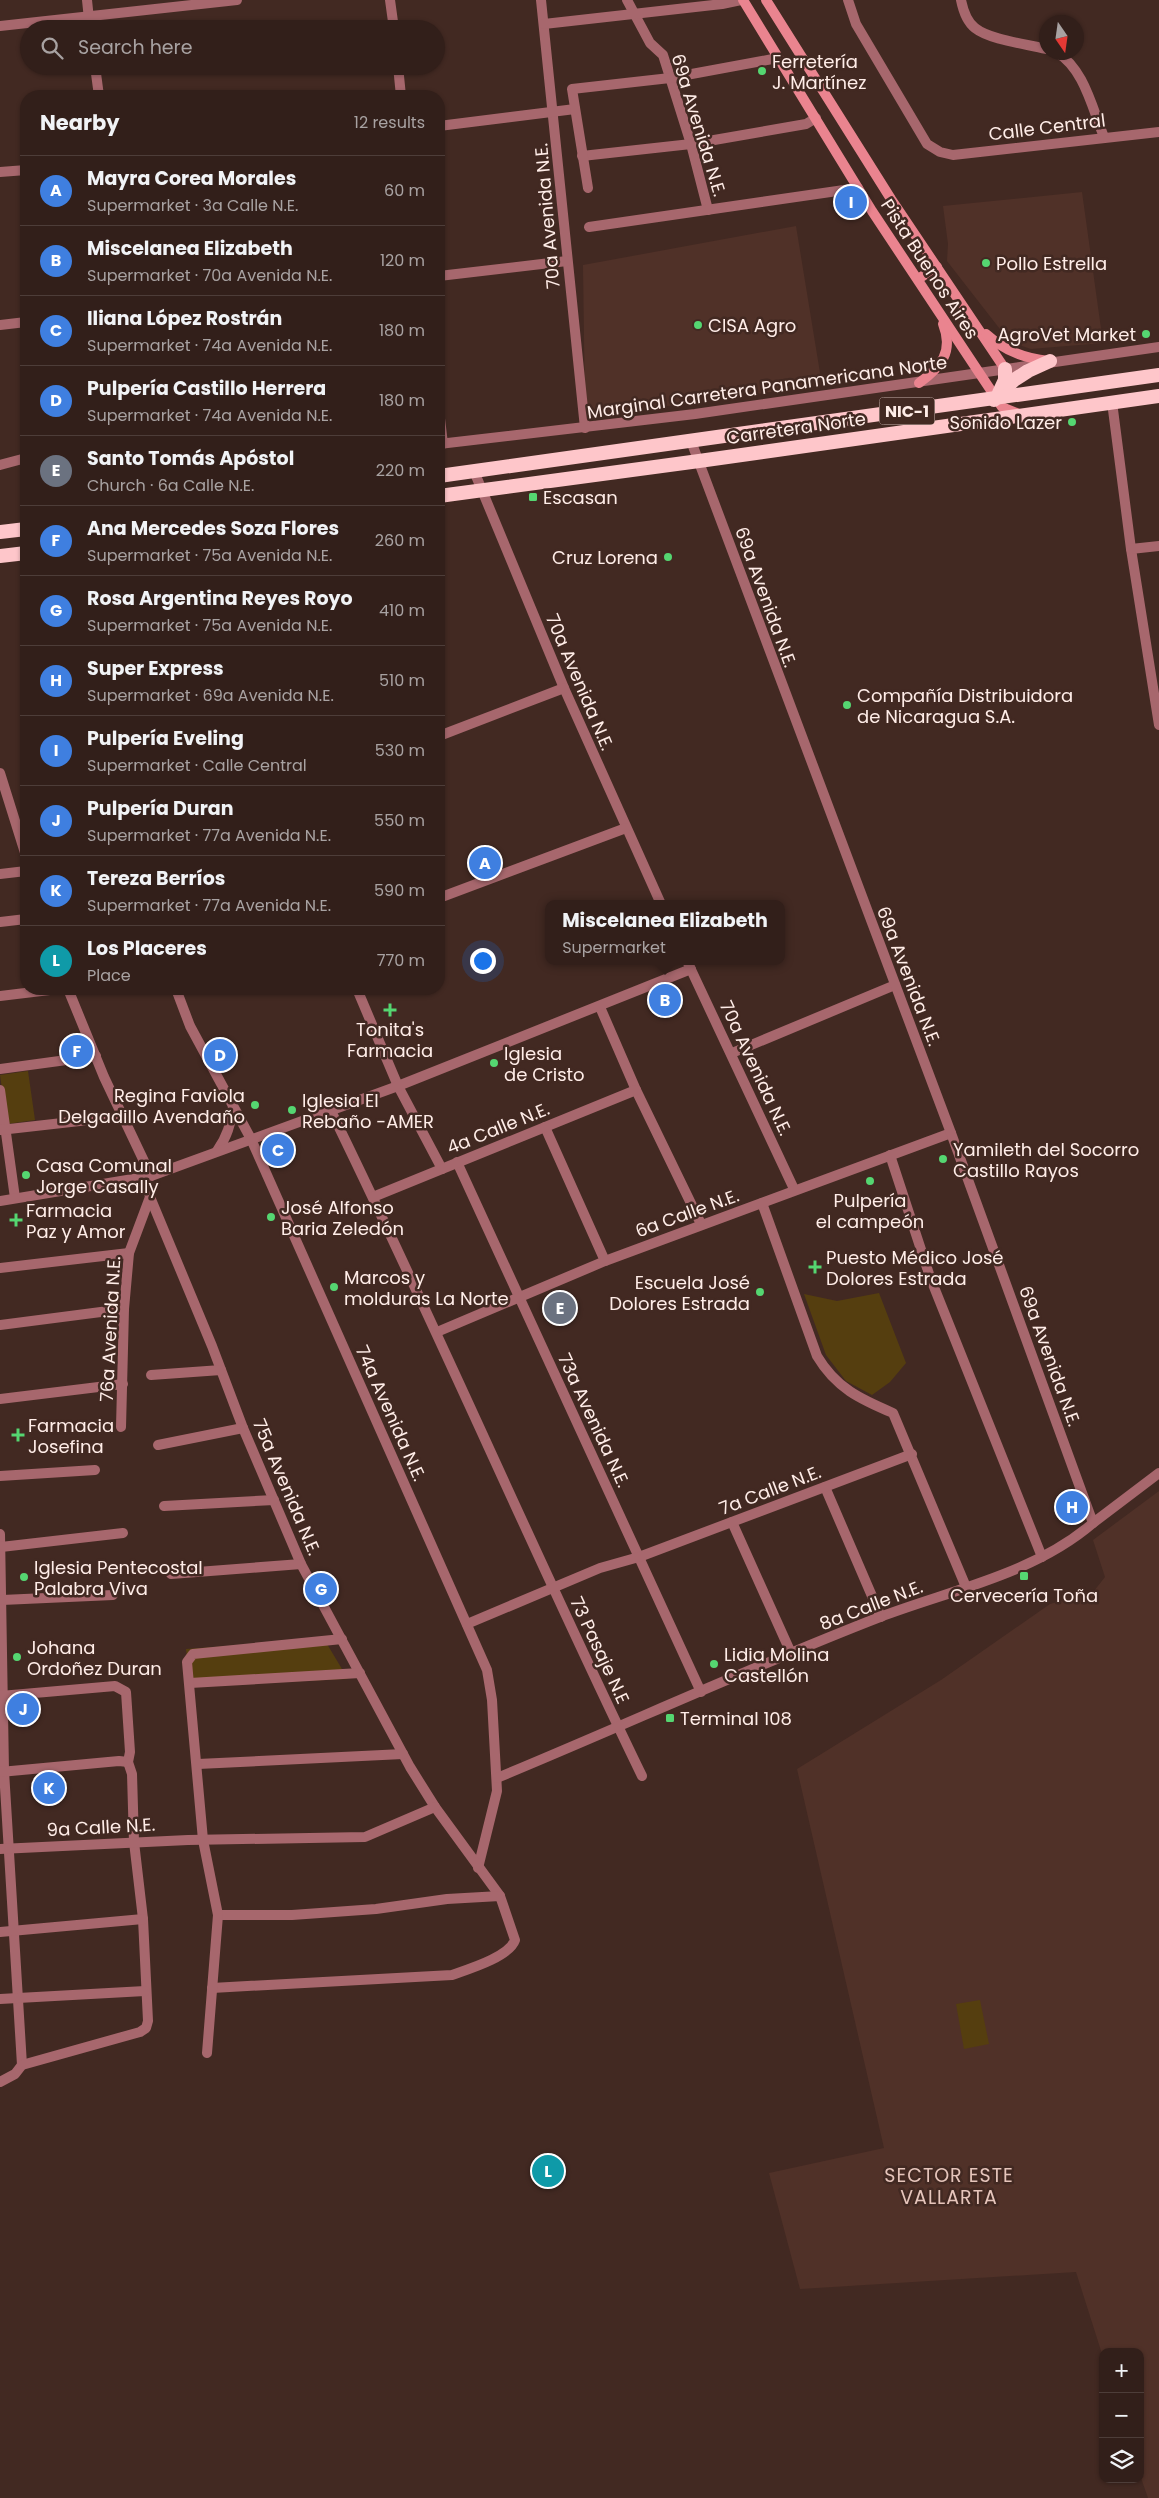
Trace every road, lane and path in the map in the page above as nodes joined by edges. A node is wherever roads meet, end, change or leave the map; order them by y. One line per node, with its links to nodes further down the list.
1 (87, 0): 11 (street)
2 (237, 0): 11 (street)
3 (390, 0): 14 (street)
4 (541, 0): 16 (street, 70a Avenida N.E.)
5 (627, 0): 10 (street, 69a Avenida N.E.)
6 (742, 0): 10 (street); 19 (main road, Pista Buenos Aires)
7 (766, 0): 41 (main road, Pista Buenos Aires)
8 (848, 0): 31 (street, Calle Central)
9 (961, 0): 18 (street)
10 (634, 14): 16 (street); 23 (street, 69a Avenida N.E.)
11 (88, 16): 12 (street); 13 (street)
12 (53, 20)
13 (89, 20)
14 (393, 20)
15 (20, 24): 17 (street)
16 (544, 24): 27 (street, 70a Avenida N.E.)
17 (0, 26)
18 (1039, 47)
19 (778, 58): 23 (street); 28 (main road, Pista Buenos Aires)
20 (1068, 60): 31 (street)
21 (96, 75): 24 (street)
22 (399, 75): 25 (street)
23 (670, 78): 26 (street); 32 (street, 69a Avenida N.E.)
24 (98, 90)
25 (400, 90)
26 (575, 109): 27 (street); 33 (street)
27 (553, 112): 29 (street); 40 (street, 70a Avenida N.E.)
28 (816, 118): 32 (street); 37 (main road, Pista Buenos Aires)
29 (445, 125)
30 (1159, 132): 31 (street, Calle Central)
31 (1104, 137)
32 (691, 144): 33 (street); 38 (street, 69a Avenida N.E.)
33 (582, 156): 36 (street)
34 (20, 170): 35 (street)
35 (0, 172)
36 (588, 188)
37 (858, 188): 38 (street); 43 (main road, Pista Buenos Aires)
38 (708, 210): 39 (street)
39 (589, 227)
40 (567, 261): 42 (street); 58 (street, 70a Avenida N.E.)
41 (937, 267): 43 (main road); 47 (main road, Pista Buenos Aires)
42 (445, 275)
43 (918, 279): 44 (main road, Pista Buenos Aires)
44 (937, 309): 51 (main road, Pista Buenos Aires); 53 (main road)
45 (20, 323): 46 (street)
46 (0, 325)
47 (975, 325): 49 (main road); 50 (main road, Pista Buenos Aires)
48 (1159, 347): 49 (street, Marginal Carretera Panamericana Norte)
49 (1050, 361): 50 (street, Marginal Carretera Panamericana Norte); 55 (highway)
50 (1005, 369): 51 (street, Marginal Carretera Panamericana Norte); 55 (highway)
51 (980, 374): 53 (street, Marginal Carretera Panamericana Norte); 55 (main road, Pista Buenos Aires)
52 (1159, 376): 55 (highway, Carretera Norte / NIC-1)
53 (919, 383): 58 (street, Marginal Carretera Panamericana Norte)
54 (1159, 396): 56 (highway, Carretera Norte / NIC-1)
55 (996, 398): 57 (main road, Pista Buenos Aires); 59 (highway, Carretera Norte / NIC-1); 61 (highway)
56 (1112, 402): 57 (highway, Carretera Norte / NIC-1); 72 (street)
57 (1023, 415): 61 (highway, Carretera Norte / NIC-1)
58 (585, 428): 60 (street, Marginal Carretera Panamericana Norte)
59 (691, 441): 63 (street, 69a Avenida N.E.); 65 (highway, Carretera Norte / NIC-1)
60 (445, 444)
61 (812, 444): 63 (highway, Carretera Norte / NIC-1)
62 (20, 460): 64 (street)
63 (699, 461): 67 (highway, Carretera Norte / NIC-1); 89 (street, 69a Avenida N.E.)
64 (0, 465)
65 (474, 471): 66 (highway, Carretera Norte / NIC-1); 67 (street, 70a Avenida N.E.)
66 (445, 475)
67 (481, 490): 68 (highway, Carretera Norte / NIC-1); 75 (street, 70a Avenida N.E.)
68 (445, 495)
69 (20, 530): 70 (highway)
70 (0, 532)
71 (1159, 546): 72 (street)
72 (1131, 549): 76 (street)
73 (20, 554): 74 (highway)
74 (0, 556)
75 (564, 688): 77 (street); 80 (street, 70a Avenida N.E.)
76 (1159, 725)
77 (445, 734)
78 (0, 773): 79 (street)
79 (3, 793): 81 (street)
80 (626, 828): 84 (street); 85 (street, 70a Avenida N.E.)
81 (20, 840)
82 (20, 872): 83 (street)
83 (0, 874)
84 (445, 896)
85 (659, 900)
86 (20, 920): 87 (street)
87 (0, 922)
88 (689, 965): 95 (street); 96 (street, 70a Avenida N.E.)
89 (895, 985): 96 (street); 107 (street, 69a Avenida N.E.)
90 (20, 994): 94 (street)
91 (71, 995): 97 (street)
92 (178, 995): 102 (street, 74a Avenida N.E.)
93 (360, 995): 99 (street)
94 (0, 996)
95 (600, 1007): 99 (street); 101 (street)
96 (732, 1053): 114 (street, 70a Avenida N.E.)
97 (96, 1056): 98 (street); 104 (street)
98 (0, 1069)
99 (398, 1086): 103 (street); 112 (street)
100 (0, 1090): 106 (street)
101 (636, 1090): 105 (street, 4a Calle N.E.); 120 (street)
102 (233, 1106): 108 (street, 74a Avenida N.E.); 109 (street)
103 (331, 1111): 108 (street); 115 (street, 73 Pasaje N.E)
104 (124, 1116): 106 (street); 113 (street)
105 (545, 1127): 111 (street, 4a Calle N.E.); 122 (street)
106 (3, 1130): 116 (street)
107 (951, 1133): 110 (street, 6a Calle N.E.); 143 (street, 69a Avenida N.E.)
108 (251, 1139): 109 (street); 157 (street, 74a Avenida N.E.)
109 (216, 1152): 113 (street)
110 (890, 1154): 114 (street, 6a Calle N.E.); 148 (street)
111 (457, 1162): 112 (street, 4a Calle N.E.); 124 (street, 73a Avenida N.E.)
112 (442, 1169): 115 (street, 4a Calle N.E.)
113 (148, 1176): 116 (street); 117 (street)
114 (794, 1189): 119 (street, 6a Calle N.E.)
115 (373, 1197): 127 (street, 73 Pasaje N.E)
116 (15, 1198): 118 (street)
117 (152, 1199): 121 (street, 76a Avenida N.E.); 128 (street, 75a Avenida N.E.)
118 (0, 1201)
119 (762, 1203): 120 (street, 6a Calle N.E.); 135 (street)
120 (701, 1224): 122 (street, 6a Calle N.E.)
121 (129, 1253): 123 (street); 125 (street, 76a Avenida N.E.)
122 (604, 1261): 124 (street, 6a Calle N.E.)
123 (0, 1268)
124 (520, 1297): 127 (street, 6a Calle N.E.); 147 (street, 73a Avenida N.E.)
125 (124, 1309): 126 (street); 130 (street, 76a Avenida N.E.)
126 (0, 1326)
127 (437, 1332): 152 (street, 73 Pasaje N.E)
128 (221, 1370): 129 (street); 133 (street, 75a Avenida N.E.)
129 (151, 1375)
130 (123, 1384): 131 (street); 132 (street, 76a Avenida N.E.)
131 (0, 1399)
132 (121, 1427)
133 (244, 1428): 134 (street); 140 (street, 75a Avenida N.E.)
134 (158, 1445)
135 (912, 1454): 139 (street, 7a Calle N.E.); 153 (street)
136 (96, 1470): 138 (street)
137 (1159, 1473): 143 (street, 8a Calle N.E.)
138 (0, 1476)
139 (825, 1487): 142 (street, 7a Calle N.E.); 156 (street)
140 (274, 1500): 141 (street); 149 (street, 75a Avenida N.E.)
141 (164, 1506)
142 (732, 1522): 147 (street, 7a Calle N.E.); 159 (street)
143 (1092, 1523): 148 (street, 8a Calle N.E.)
144 (0, 1534): 146 (street)
145 (123, 1534): 146 (street)
146 (1, 1547): 151 (street)
147 (639, 1557): 152 (street); 163 (street, 73a Avenida N.E.)
148 (1042, 1558): 153 (street, 8a Calle N.E.)
149 (302, 1564): 150 (street); 158 (street, 75a Avenida N.E.)
150 (171, 1574)
151 (1, 1579): 155 (street)
152 (552, 1587): 157 (street); 165 (street, 73 Pasaje N.E)
153 (966, 1587): 156 (street, 8a Calle N.E.)
154 (113, 1595): 155 (street)
155 (2, 1600): 160 (street)
156 (881, 1617): 159 (street, 8a Calle N.E.)
157 (467, 1624): 171 (street, 74a Avenida N.E.)
158 (342, 1639): 161 (street, 75a Avenida N.E.); 162 (street)
159 (791, 1653): 163 (street, 8a Calle N.E.)
160 (0, 1657): 164 (street)
161 (360, 1673): 162 (street); 166 (street, 75a Avenida N.E.)
162 (190, 1683): 168 (street)
163 (701, 1692): 165 (street, 8a Calle N.E.)
164 (1, 1696): 167 (street); 169 (street)
165 (619, 1727): 170 (street, 73 Pasaje N.E); 171 (street, 8a Calle N.E.)
166 (403, 1754): 168 (street); 172 (street, 75a Avenida N.E.)
167 (128, 1762): 169 (street); 174 (street)
168 (198, 1764): 173 (street)
169 (2, 1771): 175 (street)
170 (642, 1776)
171 (496, 1778): 176 (street, 74a Avenida N.E.)
172 (435, 1807): 173 (street, 9a Calle N.E.); 176 (street, 75a Avenida N.E.)
173 (203, 1840): 174 (street, 9a Calle N.E.); 178 (street)
174 (134, 1842): 175 (street, 9a Calle N.E.); 179 (street)
175 (5, 1848): 180 (street)
176 (478, 1868): 177 (street, 75a Avenida N.E.)
177 (500, 1896): 178 (street); 182 (street, 75a Avenida N.E.)
178 (218, 1915): 182 (street)
179 (143, 1919): 180 (street); 183 (street)
180 (12, 1931): 181 (street); 184 (street)
181 (0, 1932)
182 (212, 1988): 186 (street)
183 (145, 1991): 184 (street); 187 (street)
184 (18, 1998): 185 (street); 187 (street)
185 (0, 2000)
186 (207, 2052)
187 (22, 2065): 188 (street)
188 (0, 2082)

